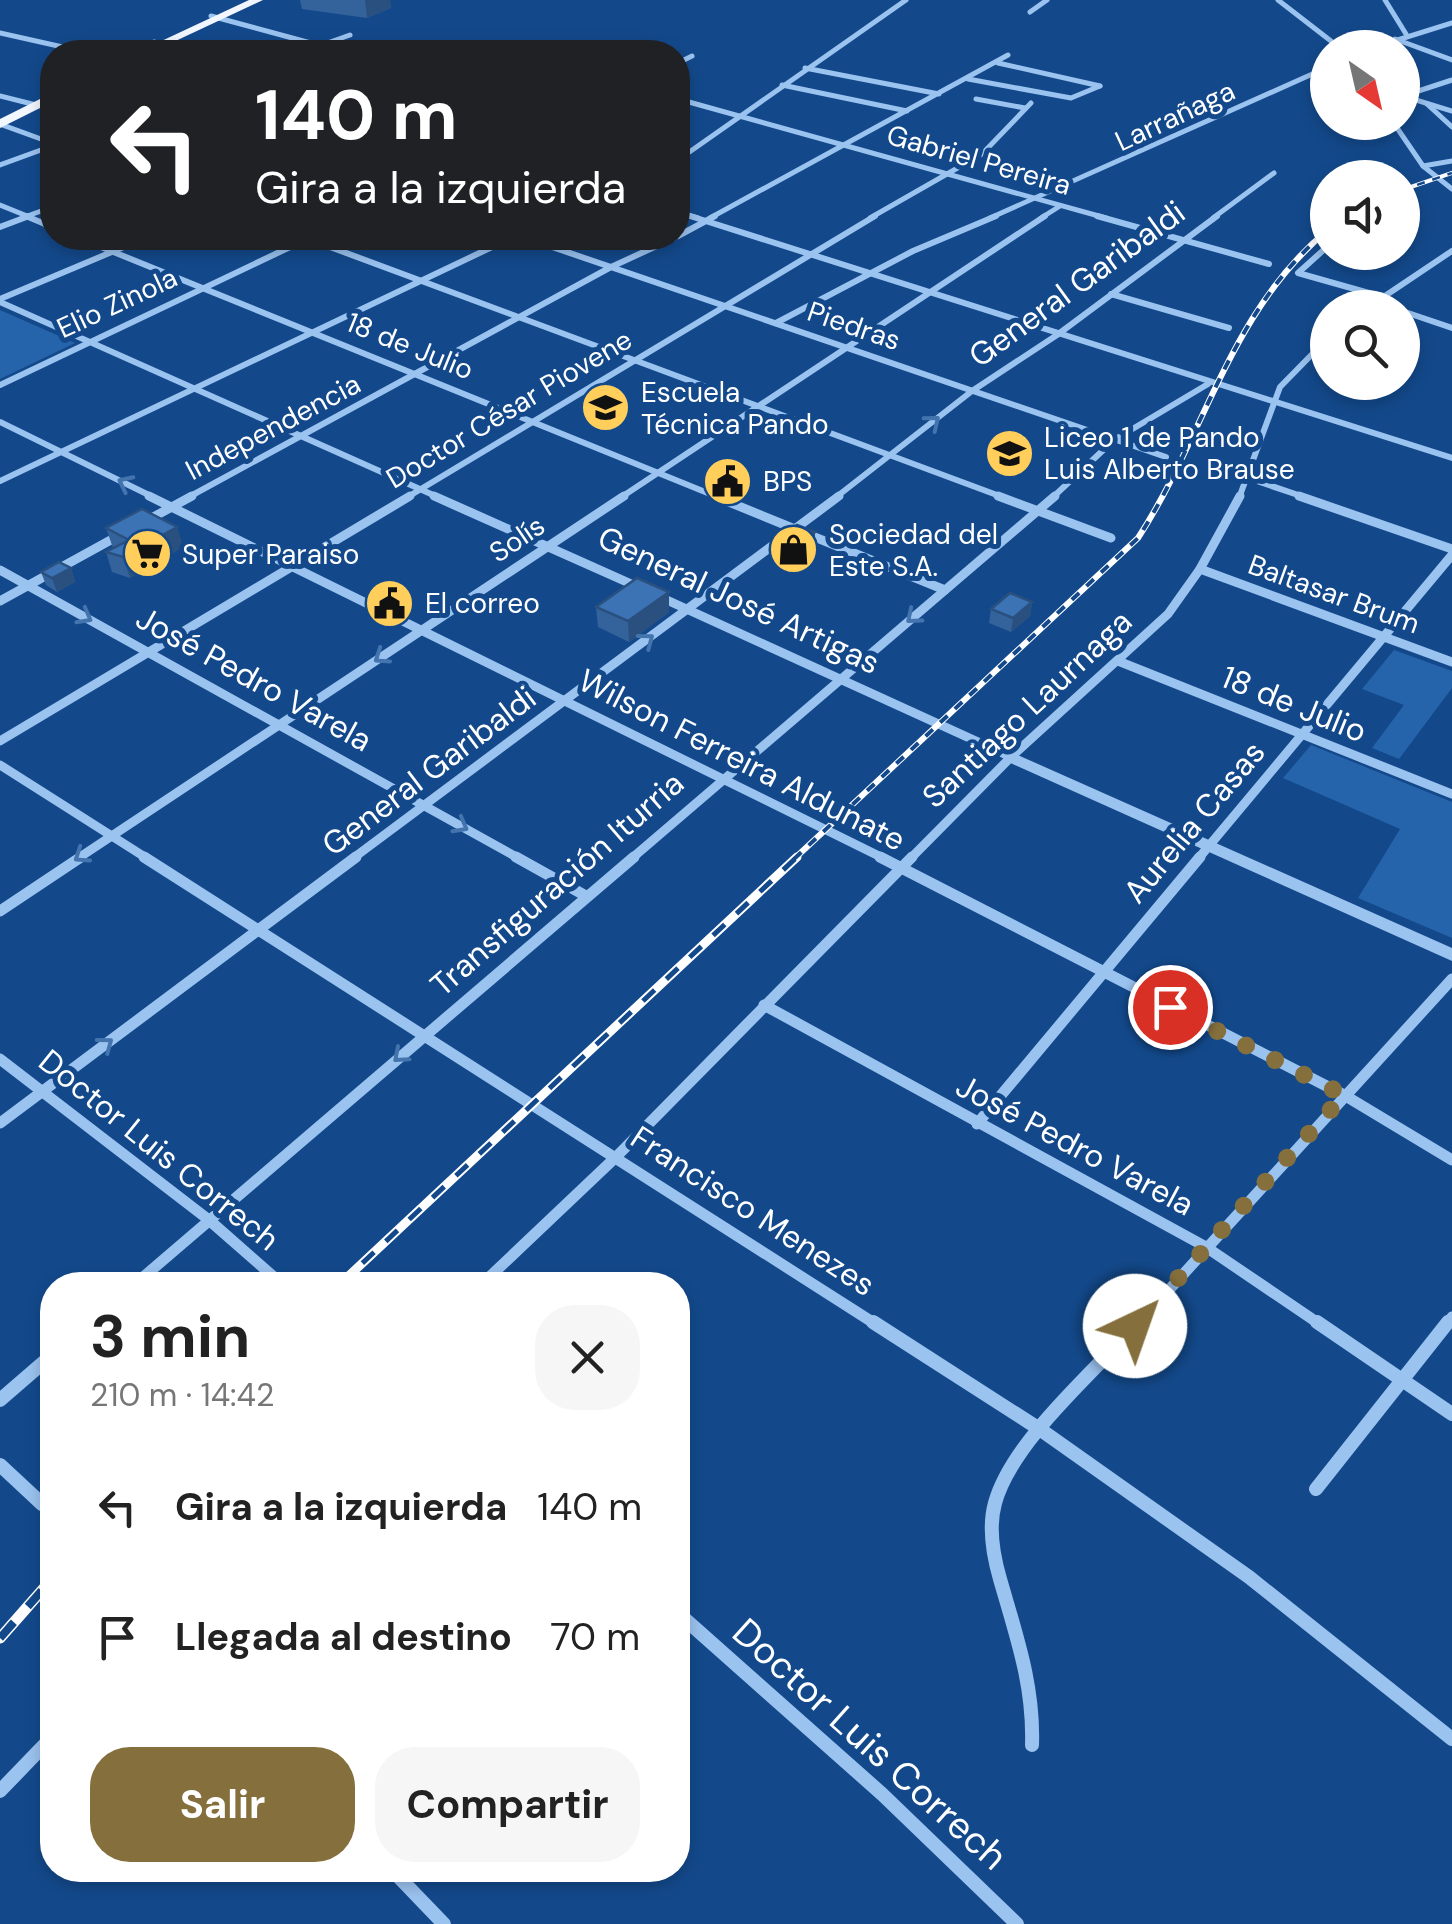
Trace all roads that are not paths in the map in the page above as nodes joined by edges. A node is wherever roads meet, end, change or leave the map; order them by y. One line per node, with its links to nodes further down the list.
1 (243, 0): 8 (highway)
2 (258, 0): 8 (highway)
3 (906, 0): 23 (street)
4 (1047, 0): 7 (street)
5 (1278, 0): 10 (street)
6 (1386, 0): 11 (street)
7 (1030, 12)
8 (216, 17): 15 (highway); 16 (street)
9 (1452, 23): 12 (street)
10 (1317, 30)
11 (1404, 30)
12 (1420, 31)
13 (0, 33): 18 (street)
14 (350, 35): 17 (street)
15 (164, 40)
16 (299, 40)
17 (337, 40)
18 (40, 42)
19 (1420, 49): 21 (street)
20 (1008, 56): 22 (street, Independencia)
21 (1452, 60)
22 (998, 63): 25 (street, Independencia); 25 (street)
23 (805, 68): 27 (street); 29 (street)
24 (1310, 75): 54 (street, Larrañaga)
25 (968, 79): 29 (street, Independencia)
26 (1452, 80): 28 (street)
27 (782, 85): 36 (street); 38 (street)
28 (1420, 90)
29 (940, 94): 36 (street, Independencia)
30 (0, 96): 35 (street)
31 (40, 100): 35 (highway)
32 (976, 100): 52 (street, Doctor César Piovene)
33 (1422, 100): 37 (street); 40 (street)
34 (690, 103): 38 (street, Gabriel Pereira)
35 (32, 104): 39 (highway)
36 (908, 111): 43 (street, Independencia)
37 (1452, 111)
38 (736, 117): 43 (street, Gabriel Pereira); 45 (street)
39 (0, 122): 41 (street)
40 (1452, 127)
41 (40, 139)
42 (1405, 140): 50 (street)
43 (844, 145): 52 (street, Gabriel Pereira); 60 (street, Independencia)
44 (690, 148): 45 (street)
45 (693, 148): 47 (street)
46 (40, 149): 49 (street)
47 (690, 150)
48 (1452, 161): 50 (street)
49 (0, 166)
50 (1423, 166): 53 (street)
51 (1274, 173): 64 (street, General Garibaldi)
52 (948, 174): 54 (street, Gabriel Pereira); 72 (street, Doctor César Piovene)
53 (1450, 186)
54 (1038, 200): 56 (street, Gabriel Pereira); 76 (street, Larrañaga)
55 (0, 206): 58 (street)
56 (1060, 206): 64 (street, Gabriel Pereira); 81 (street, Solís)
57 (40, 211): 58 (street)
58 (27, 216): 61 (street); 62 (street)
59 (690, 216): 60 (street)
60 (705, 221): 63 (street, Independencia); 72 (street)
61 (40, 222)
62 (0, 227)
63 (690, 229)
64 (1183, 240): 74 (street, Gabriel Pereira); 82 (street, General Garibaldi)
65 (282, 250): 78 (street, Elio Zinola)
66 (339, 250): 77 (street)
67 (488, 250): 77 (street)
68 (561, 250): 75 (street, Piedras)
69 (648, 250): 75 (street, Independencia)
70 (113, 251): 78 (street, 18 de Julio); 83 (street)
71 (1451, 252): 80 (street)
72 (812, 256): 76 (street); 84 (street, Doctor César Piovene)
73 (1310, 262): 79 (street)
74 (1269, 264)
75 (611, 267): 84 (street, Piedras); 86 (street, Independencia)
76 (869, 274): 81 (street); 87 (street, Larrañaga)
77 (423, 282): 86 (street); 90 (street)
78 (205, 287): 90 (street, 18 de Julio); 92 (street, Elio Zinola)
79 (1349, 290)
80 (1394, 290)
81 (928, 294): 91 (street); 93 (street, Solís)
82 (1111, 294): 88 (street); 91 (street, General Garibaldi)
83 (0, 300): 92 (street, General José Artigas)
84 (722, 304): 87 (street, Piedras); 95 (street, Doctor César Piovene)
85 (1420, 317): 89 (street)
86 (524, 318): 95 (street); 96 (street, Independencia)
87 (776, 323): 93 (street, Piedras)
88 (1230, 328)
89 (1452, 328)
90 (315, 332): 96 (street, 18 de Julio); 99 (street)
91 (1056, 334): 97 (street); 100 (street, General Garibaldi)
92 (88, 342): 98 (street, Elio Zinola); 99 (street, General José Artigas)
93 (843, 346): 100 (street, Piedras); 102 (street, Solís)
94 (1310, 356): 101 (street, Santiago Laurnaga)
95 (636, 361): 102 (street); 103 (street, Doctor César Piovene)
96 (420, 374): 103 (street, 18 de Julio); 105 (street, Independencia)
97 (1208, 384): 101 (street); 106 (street, Transfiguración Iturria)
98 (0, 385)
99 (194, 388): 105 (street, General José Artigas); 107 (street)
100 (972, 391): 106 (street, Piedras); 108 (street, General Garibaldi, one-way to 100)
101 (1271, 402): 110 (street); 112 (street, Santiago Laurnaga)
102 (759, 407): 108 (street); 111 (street, Solís)
103 (532, 421): 111 (street, 18 de Julio); 114 (street, Doctor César Piovene)
104 (0, 422): 107 (street, Wilson Ferreira Aldunate)
105 (302, 437): 114 (street, General José Artigas); 115 (street, Independencia)
106 (1114, 440): 109 (street, Piedras); 116 (street, Transfiguración Iturria)
107 (62, 452): 113 (street); 115 (street, Wilson Ferreira Aldunate, one-way to 107)
108 (892, 456): 116 (street); 118 (street, General Garibaldi)
109 (1166, 457)
110 (1452, 458)
111 (659, 472): 118 (street, 18 de Julio); 121 (street, Solís)
112 (1248, 478): 122 (street); 124 (street, Santiago Laurnaga)
113 (0, 481)
114 (419, 489): 121 (street, General José Artigas); 123 (street, Doctor César Piovene)
115 (173, 506): 117 (street, Independencia); 123 (street, Wilson Ferreira Aldunate)
116 (1040, 510): 120 (street); 127 (street, Transfiguración Iturria)
117 (141, 524)
118 (796, 528): 127 (street, 18 de Julio); 129 (street, General Garibaldi)
119 (125, 533): 126 (street)
120 (1110, 538)
121 (547, 546): 129 (street, General José Artigas); 130 (street, Solís)
122 (1452, 552): 131 (street, Aurelia Casas)
123 (292, 565): 130 (street, Wilson Ferreira Aldunate); 132 (street, Doctor César Piovene)
124 (1200, 568): 131 (street, Baltasar Brum); 133 (street, Santiago Laurnaga)
125 (0, 570): 126 (street, José Pedro Varela)
126 (28, 586): 128 (street); 132 (street, José Pedro Varela, one-way to 132)
127 (945, 590): 135 (street, Transfiguración Iturria, one-way to 135)
128 (0, 601)
129 (688, 610): 135 (street, General José Artigas); 136 (street, General Garibaldi, one-way to 129)
130 (422, 630): 136 (street, Wilson Ferreira Aldunate); 137 (street, Solís, one-way to 137)
131 (1384, 636): 134 (street, Baltasar Brum); 138 (street, Aurelia Casas)
132 (148, 652): 137 (street, José Pedro Varela); 139 (street, Doctor César Piovene)
133 (1118, 661): 138 (street, 18 de Julio); 140 (street, Santiago Laurnaga)
134 (1452, 662)
135 (840, 679): 140 (street, General José Artigas); 142 (street, Transfiguración Iturria)
136 (566, 700): 142 (street, Wilson Ferreira Aldunate); 144 (street, General Garibaldi)
137 (278, 726): 144 (street, José Pedro Varela); 145 (street, Solís)
138 (1302, 734): 143 (street, 18 de Julio); 146 (street, Aurelia Casas)
139 (0, 741)
140 (1010, 756): 146 (street, General José Artigas); 147 (street, Santiago Laurnaga)
141 (0, 765): 145 (street, Francisco Menezes)
142 (722, 779): 147 (street, Wilson Ferreira Aldunate); 148 (street, Transfiguración Iturria)
143 (1452, 794)
144 (424, 805): 148 (street, José Pedro Varela, one-way to 148); 150 (street, General Garibaldi)
145 (112, 836): 149 (street, Solís, one-way to 149); 150 (street, Francisco Menezes)
146 (1208, 843): 151 (street, General José Artigas); 152 (street, Aurelia Casas)
147 (902, 868): 152 (street, Wilson Ferreira Aldunate); 154 (street, Santiago Laurnaga)
148 (586, 896): 155 (street, Transfiguración Iturria)
149 (0, 911)
150 (260, 928): 155 (street, Francisco Menezes); 157 (street, General Garibaldi, one-way to 150)
151 (1452, 956)
152 (1100, 972): 158 (street, Wilson Ferreira Aldunate); 160 (street, Aurelia Casas)
153 (1452, 979): 158 (street)
154 (764, 1004): 160 (street, José Pedro Varela); 161 (street, Santiago Laurnaga)
155 (425, 1033): 161 (street, Francisco Menezes); 163 (street, Transfiguración Iturria, one-way to 163)
156 (0, 1058): 157 (street, Doctor Luis Correch)
157 (43, 1092): 159 (street, General Garibaldi); 163 (street, Doctor Luis Correch)
158 (1344, 1095): 162 (street, Wilson Ferreira Aldunate); 164 (street)
159 (0, 1123)
160 (977, 1124): 164 (street, José Pedro Varela)
161 (617, 1156): 167 (street, Santiago Laurnaga); 173 (street, Francisco Menezes)
162 (1452, 1160)
163 (210, 1220): 165 (street, Transfiguración Iturria); 166 (street, Doctor Luis Correch)
164 (1206, 1247): 170 (street, José Pedro Varela); 173 (street)
165 (149, 1272)
166 (268, 1272)
167 (495, 1272)
168 (1452, 1317): 170 (street)
169 (40, 1365): 171 (street)
170 (1404, 1380): 172 (street, José Pedro Varela); 175 (street)
171 (0, 1400)
172 (1452, 1414)
173 (1041, 1430): 178 (street, Francisco Menezes); 179 (street)
174 (0, 1465): 176 (street)
175 (1316, 1489)
176 (40, 1502)
177 (690, 1624): 184 (street, Doctor Luis Correch)
178 (1452, 1739)
179 (1032, 1744)
180 (40, 1749): 181 (street)
181 (0, 1791)
182 (404, 1882): 183 (street)
183 (444, 1924)
184 (1017, 1924)

